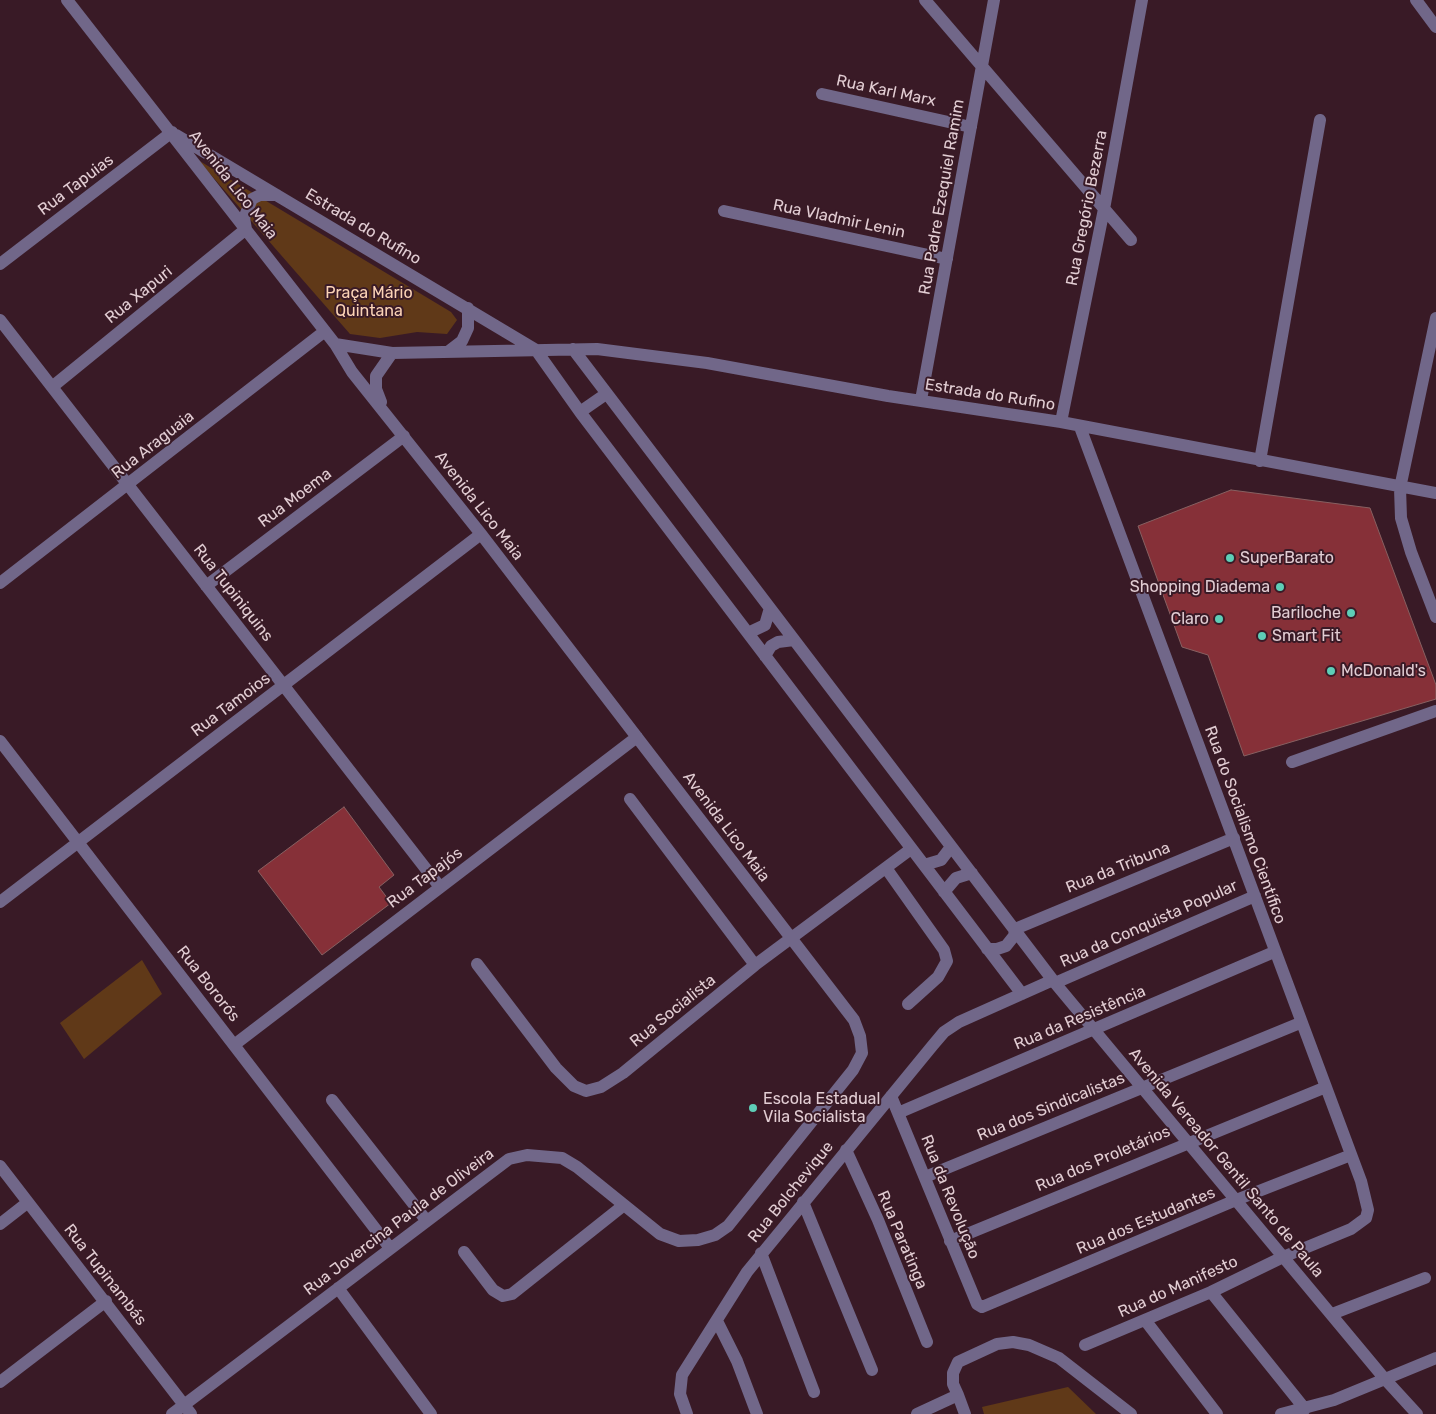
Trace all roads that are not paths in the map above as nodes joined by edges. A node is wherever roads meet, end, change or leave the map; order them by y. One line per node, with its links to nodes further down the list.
1 (67, 0): 11 (street, Avenida Lico Maia)
2 (925, 0): 7 (street)
3 (994, 0): 7 (street, Rua Padre Ezequiel Ramim)
4 (1142, 0): 13 (street, Rua Gregório Bezerra)
5 (1416, 0): 6 (street)
6 (1436, 27)
7 (982, 66): 10 (street, Rua Padre Ezequiel Ramim); 13 (street)
8 (822, 94): 10 (street, Rua Karl Marx)
9 (1320, 120): 36 (street)
10 (971, 127): 17 (street, Rua Padre Ezequiel Ramim)
11 (172, 132): 12 (street, Estrada do Rufino); 15 (street, Avenida Lico Maia); 18 (street, Rua Tapuias)
12 (277, 195): 15 (street); 19 (street, Estrada do Rufino)
13 (1104, 209): 16 (street); 33 (street, Rua Gregório Bezerra)
14 (724, 211): 17 (street, Rua Vladmir Lenin)
15 (246, 229): 22 (street, Avenida Lico Maia); 28 (street, Rua Xapuri)
16 (1131, 240)
17 (947, 259): 30 (street, Rua Padre Ezequiel Ramim)
18 (0, 264)
19 (468, 308): 25 (street, Estrada do Rufino); 26 (street)
20 (1436, 318): 38 (street)
21 (0, 320): 28 (street, Rua Tupiniquins)
22 (325, 331): 23 (street, Avenida Lico Maia); 37 (street, Rua Araguaia)
23 (335, 344): 27 (street, Estrada do Rufino); 31 (street, Avenida Lico Maia)
24 (573, 349): 25 (street, Estrada do Rufino); 29 (street, Avenida Vereador Gentil Santo de Paula); 30 (street, Estrada do Rufino)
25 (536, 350): 26 (street, Estrada do Rufino); 32 (street)
26 (449, 351): 27 (street, Estrada do Rufino)
27 (392, 352): 31 (street)
28 (52, 387): 37 (street, Rua Tupiniquins)
29 (606, 394): 32 (street); 43 (street, Avenida Vereador Gentil Santo de Paula)
30 (922, 400): 33 (street, Estrada do Rufino)
31 (385, 412): 35 (street, Avenida Lico Maia)
32 (580, 412): 45 (street)
33 (1061, 422): 34 (street, Estrada do Rufino)
34 (1080, 427): 36 (street, Estrada do Rufino); 54 (street, Rua do Socialismo Científico)
35 (404, 436): 40 (street, Avenida Lico Maia); 42 (street, Rua Moema)
36 (1260, 461): 38 (street, Estrada do Rufino)
37 (128, 485): 41 (street, Rua Araguaia); 42 (street, Rua Tupiniquins)
38 (1400, 488): 39 (street, Estrada do Rufino); 44 (street)
39 (1436, 493)
40 (481, 534): 48 (street, Rua Tamoios); 50 (street, Avenida Lico Maia)
41 (0, 583)
42 (206, 586): 48 (street, Rua Tupiniquins)
43 (770, 608): 45 (street); 46 (street, Avenida Vereador Gentil Santo de Paula)
44 (1436, 617)
45 (748, 633): 47 (street)
46 (794, 640): 47 (street); 56 (street, Avenida Vereador Gentil Santo de Paula)
47 (764, 656): 57 (street)
48 (284, 685): 55 (street, Rua Tamoios); 61 (street, Rua Tupiniquins)
49 (1436, 711): 52 (street)
50 (636, 737): 61 (street, Rua Tapajós); 66 (street, Avenida Lico Maia)
51 (0, 741): 55 (street, Rua Bororós)
52 (1292, 762)
53 (630, 799): 70 (street)
54 (1234, 838): 63 (street, Rua do Socialismo Científico); 65 (street, Rua da Tribuna)
55 (78, 842): 64 (street, Rua Tamoios); 77 (street, Rua Bororós)
56 (951, 847): 58 (street); 60 (street, Avenida Vereador Gentil Santo de Paula)
57 (911, 848): 58 (street); 59 (street, Rua Socialista)
58 (924, 865): 62 (street)
59 (886, 868): 66 (street, Rua Socialista); 73 (street)
60 (972, 873): 62 (street); 65 (street, Avenida Vereador Gentil Santo de Paula)
61 (440, 887): 77 (street, Rua Tapajós)
62 (944, 892): 67 (street)
63 (1255, 896): 68 (street, Rua do Socialismo Científico); 71 (street, Rua da Conquista Popular)
64 (0, 902)
65 (1015, 928): 67 (street); 71 (street, Avenida Vereador Gentil Santo de Paula)
66 (792, 939): 70 (street, Rua Socialista); 76 (street, Avenida Lico Maia)
67 (987, 949): 72 (street)
68 (1274, 952): 74 (street, Rua do Socialismo Científico); 75 (street, Rua da Resistência)
69 (477, 964): 70 (street, Rua Socialista)
70 (755, 965)
71 (1054, 982): 72 (street, Rua Bolchevique); 75 (street, Avenida Vereador Gentil Santo de Paula)
72 (1022, 994): 80 (street, Rua Bolchevique)
73 (908, 1004)
74 (1300, 1023): 78 (street, Rua do Socialismo Científico); 79 (street, Rua dos Sindicalistas)
75 (1093, 1030): 79 (street, Avenida Vereador Gentil Santo de Paula); 82 (street, Rua da Resistência)
76 (860, 1036): 91 (street, Rua Jovercina Paula de Oliveira)
77 (234, 1045): 96 (street, Rua Bororós)
78 (1326, 1087): 83 (street, Rua dos Proletários); 85 (street, Rua do Socialismo Científico)
79 (1140, 1088): 83 (street, Avenida Vereador Gentil Santo de Paula); 87 (street, Rua dos Sindicalistas)
80 (890, 1096): 82 (street, Rua da Revolução); 84 (street, Rua Bolchevique)
81 (332, 1100): 92 (street)
82 (898, 1113): 87 (street, Rua da Revolução)
83 (1187, 1142): 88 (street, Avenida Vereador Gentil Santo de Paula); 95 (street, Rua dos Proletários)
84 (846, 1150): 89 (street, Rua Bolchevique); 108 (street, Rua Paratinga)
85 (1351, 1155): 88 (street, Rua dos Estudantes); 94 (street, Rua do Socialismo Científico)
86 (0, 1166): 90 (street, Rua Tupinambás)
87 (925, 1177): 95 (street, Rua da Revolução)
88 (1236, 1200): 99 (street, Avenida Vereador Gentil Santo de Paula); 104 (street, Rua dos Estudantes)
89 (803, 1202): 98 (street, Rua Bolchevique); 111 (street)
90 (27, 1203): 93 (street); 103 (street, Rua Tupinambás)
91 (624, 1205): 92 (street, Rua Jovercina Paula de Oliveira); 97 (street)
92 (426, 1220): 96 (street, Rua Jovercina Paula de Oliveira)
93 (0, 1224)
94 (1351, 1229): 99 (street, Rua do Manifesto)
95 (950, 1241): 104 (street, Rua da Revolução)
96 (390, 1248): 101 (street, Rua Jovercina Paula de Oliveira)
97 (464, 1252)
98 (761, 1253): 107 (street, Rua Bolchevique); 114 (street)
99 (1283, 1257): 102 (street, Rua do Manifesto); 105 (street, Avenida Vereador Gentil Santo de Paula)
100 (1425, 1278): 105 (street)
101 (338, 1288): 116 (street, Rua Jovercina Paula de Oliveira); 119 (street)
102 (1211, 1292): 106 (street, Rua do Manifesto); 117 (street)
103 (106, 1301): 113 (street); 116 (street, Rua Tupinambás)
104 (982, 1307)
105 (1332, 1314): 112 (street, Avenida Vereador Gentil Santo de Paula)
106 (1145, 1320): 109 (street, Rua do Manifesto); 125 (street)
107 (717, 1321): 120 (street, Rua Bolchevique); 121 (street)
108 (927, 1342)
109 (1085, 1344)
110 (1436, 1358): 112 (street)
111 (872, 1370)
112 (1384, 1378): 117 (street); 127 (street, Avenida Vereador Gentil Santo de Paula)
113 (0, 1382)
114 (814, 1392)
115 (958, 1395): 122 (street); 123 (street); 124 (street)
116 (187, 1409): 118 (street, Rua Jovercina Paula de Oliveira)
117 (1304, 1409): 126 (street)
118 (172, 1414)
119 (431, 1414)
120 (686, 1414)
121 (757, 1414)
122 (917, 1414)
123 (966, 1414)
124 (1131, 1414)
125 (1217, 1414)
126 (1281, 1414)
127 (1418, 1414)

